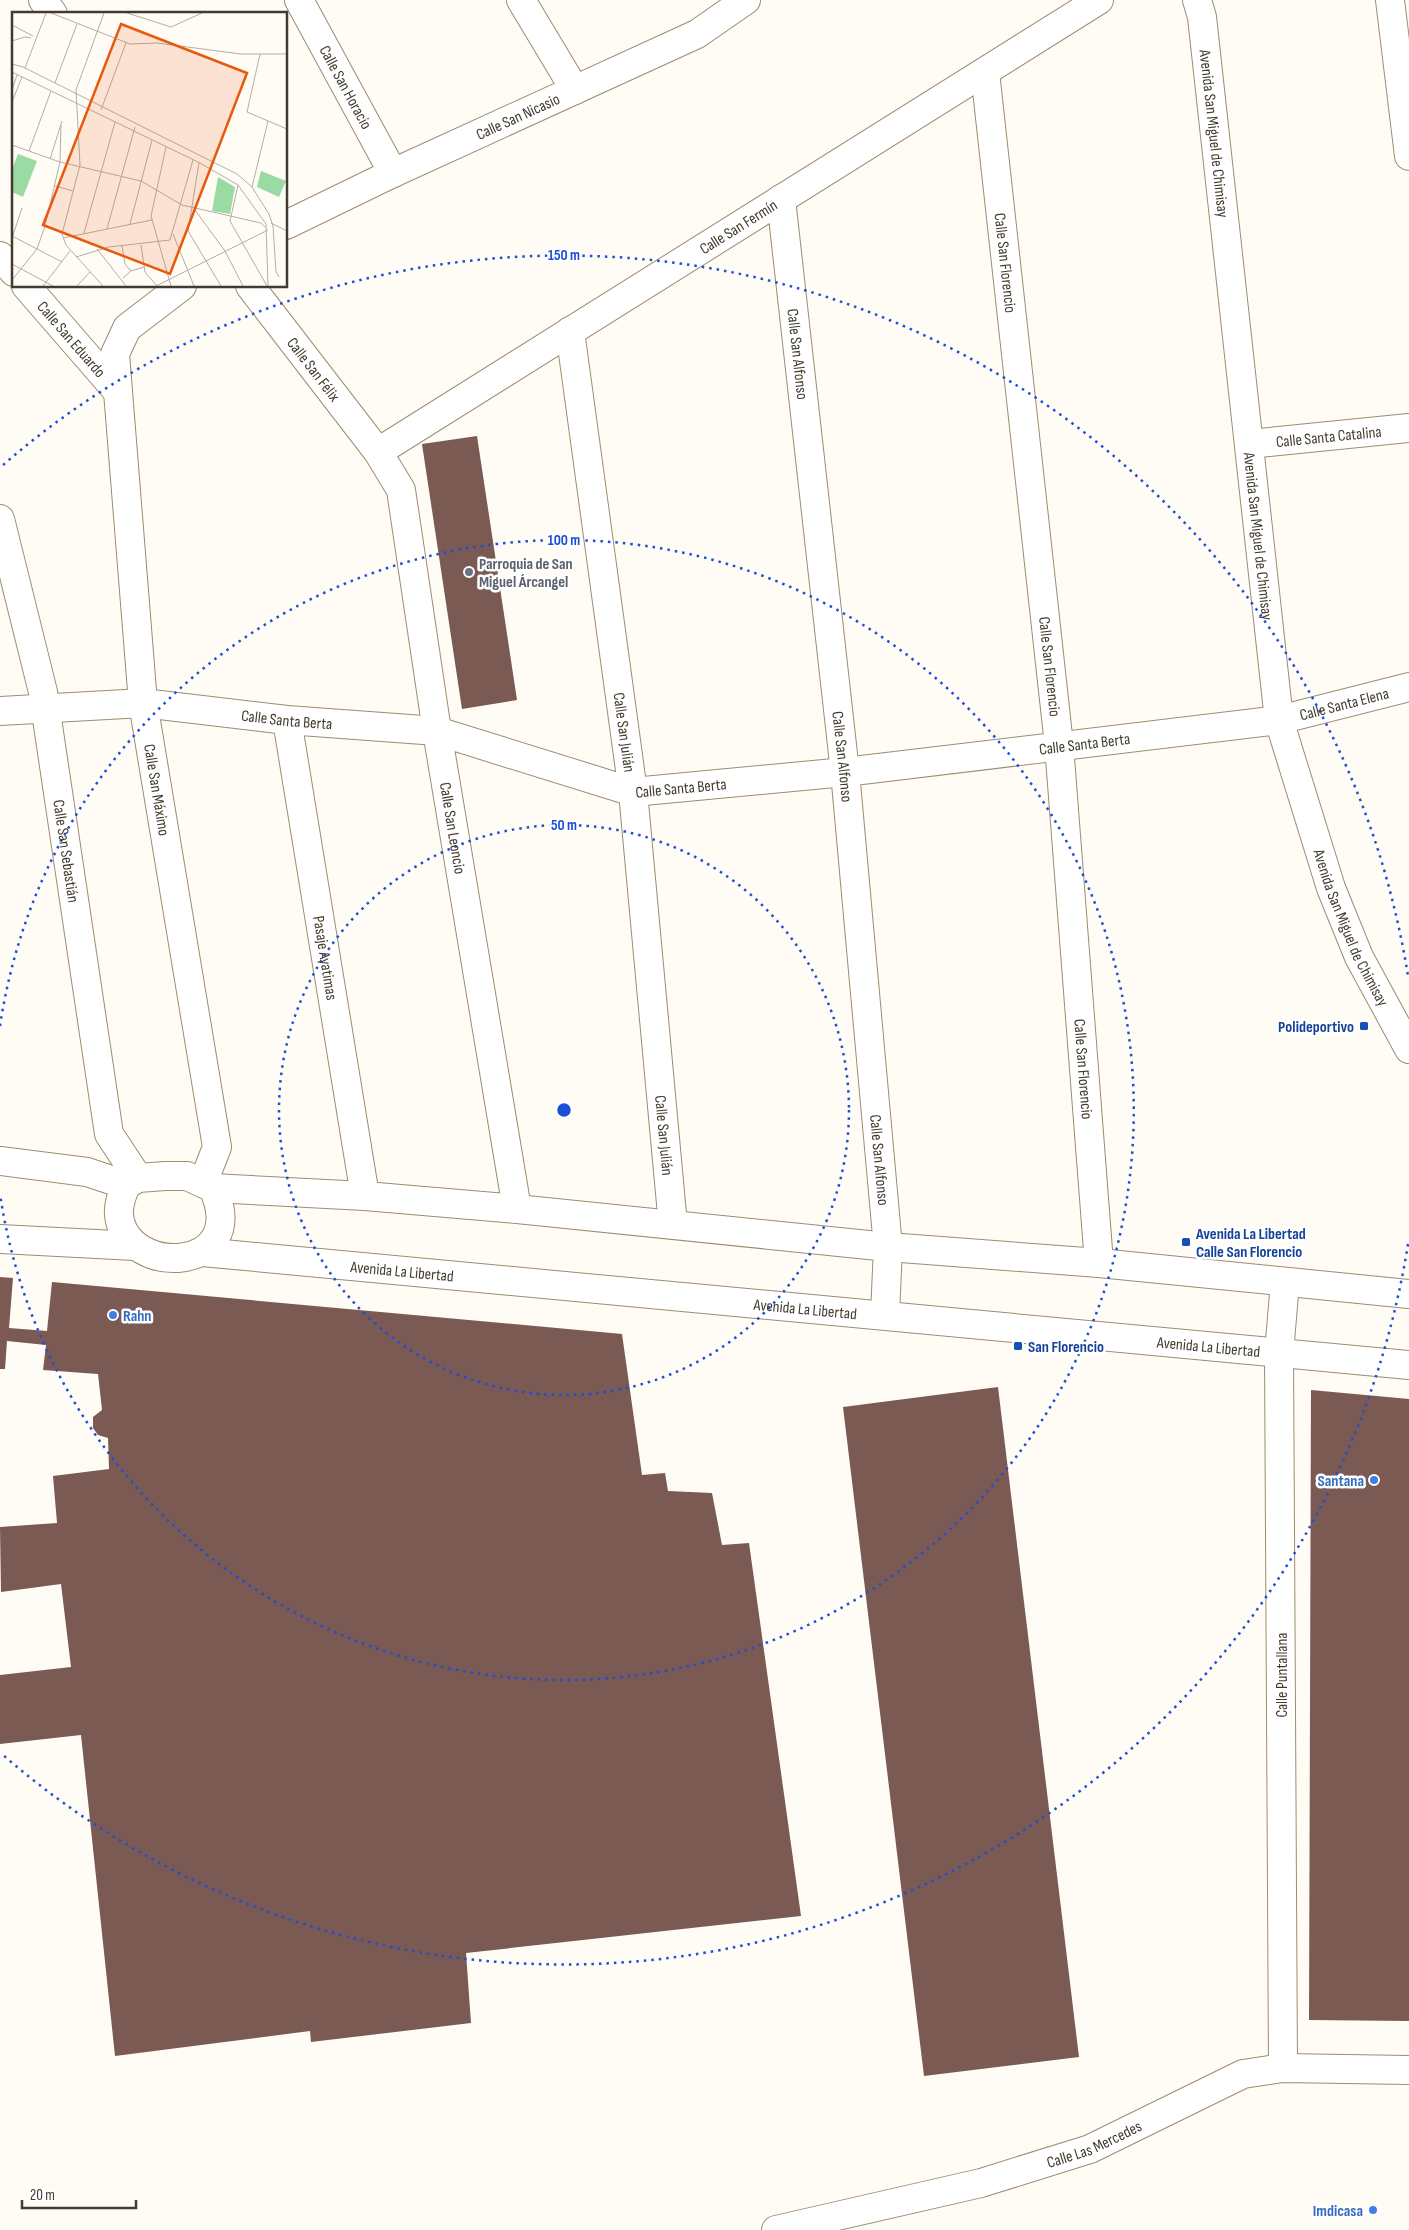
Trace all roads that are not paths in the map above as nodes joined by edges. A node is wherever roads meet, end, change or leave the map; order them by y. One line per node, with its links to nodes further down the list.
1 (43, 0): 8 (street)
2 (299, 0): 12 (street, Calle San Horacio)
3 (521, 0): 10 (street)
4 (746, 0): 10 (street, Calle San Nicasio)
5 (1099, 0): 9 (street, Calle San Fermín)
6 (1197, 0): 23 (street, Avenida San Miguel de Chimisay)
7 (1390, 0): 11 (street)
8 (52, 12)
9 (985, 72): 13 (street, Calle San Fermín); 33 (street, Calle San Florencio)
10 (574, 90): 12 (street, Calle San Nicasio)
11 (1409, 156)
12 (393, 173): 14 (street, Calle San Nicasio)
13 (781, 199): 20 (street, Calle San Fermín); 34 (street, Calle San Alfonso)
14 (288, 223)
15 (0, 256): 16 (street)
16 (12, 270)
17 (28, 288): 21 (street, Calle San Eduardo)
18 (179, 288): 21 (street)
19 (252, 288): 24 (street, Calle San Félix)
20 (570, 331): 24 (street, Calle San Fermín); 35 (street, Calle San Julián)
21 (118, 392): 27 (street, Calle San Máximo)
22 (1409, 428): 23 (street, Calle Santa Catalina)
23 (1249, 444): 31 (street, Avenida San Miguel de Chimisay)
24 (378, 452): 32 (street, Calle San Leoncio)
25 (0, 519): 28 (street, Calle San Sebastián)
26 (1409, 687): 31 (street, Calle Santa Elena)
27 (143, 704): 28 (street, Calle Santa Berta); 30 (street, Calle Santa Berta); 39 (street, Calle San Máximo)
28 (45, 707): 29 (street, Calle Santa Berta); 38 (street, Calle San Sebastián)
29 (0, 710)
30 (287, 720): 32 (street, Calle Santa Berta); 40 (street, Pasaje Ayatimas)
31 (1279, 720): 33 (street, Calle Santa Berta); 36 (street, Avenida San Miguel de Chimisay)
32 (437, 731): 35 (street, Calle Santa Berta); 41 (street, Calle San Leoncio)
33 (1059, 745): 34 (street, Calle Santa Berta); 47 (street, Calle San Florencio)
34 (845, 772): 35 (street, Calle Santa Berta); 45 (street, Calle San Alfonso)
35 (633, 792): 42 (street, Calle San Julián)
36 (1409, 1049)
37 (0, 1161): 38 (street)
38 (132, 1182): 39 (street); 44 (street)
39 (208, 1185): 40 (street); 46 (street)
40 (365, 1196): 41 (street)
41 (518, 1209): 42 (street)
42 (673, 1225): 45 (street)
43 (0, 1239): 44 (street)
44 (135, 1246): 46 (street)
45 (888, 1247): 47 (street); 50 (street, Calle San Alfonso)
46 (202, 1252): 50 (street, Avenida La Libertad)
47 (1099, 1263): 48 (street)
48 (1285, 1282): 49 (street); 51 (street, Calle Puntallana)
49 (1409, 1294)
50 (885, 1315): 51 (street, Avenida La Libertad)
51 (1279, 1353): 52 (street, Avenida La Libertad); 53 (street, Calle Puntallana)
52 (1409, 1365)
53 (1283, 2068): 54 (street, Calle Las Mercedes); 55 (street, Calle Las Mercedes)
54 (1409, 2070)
55 (776, 2230)

